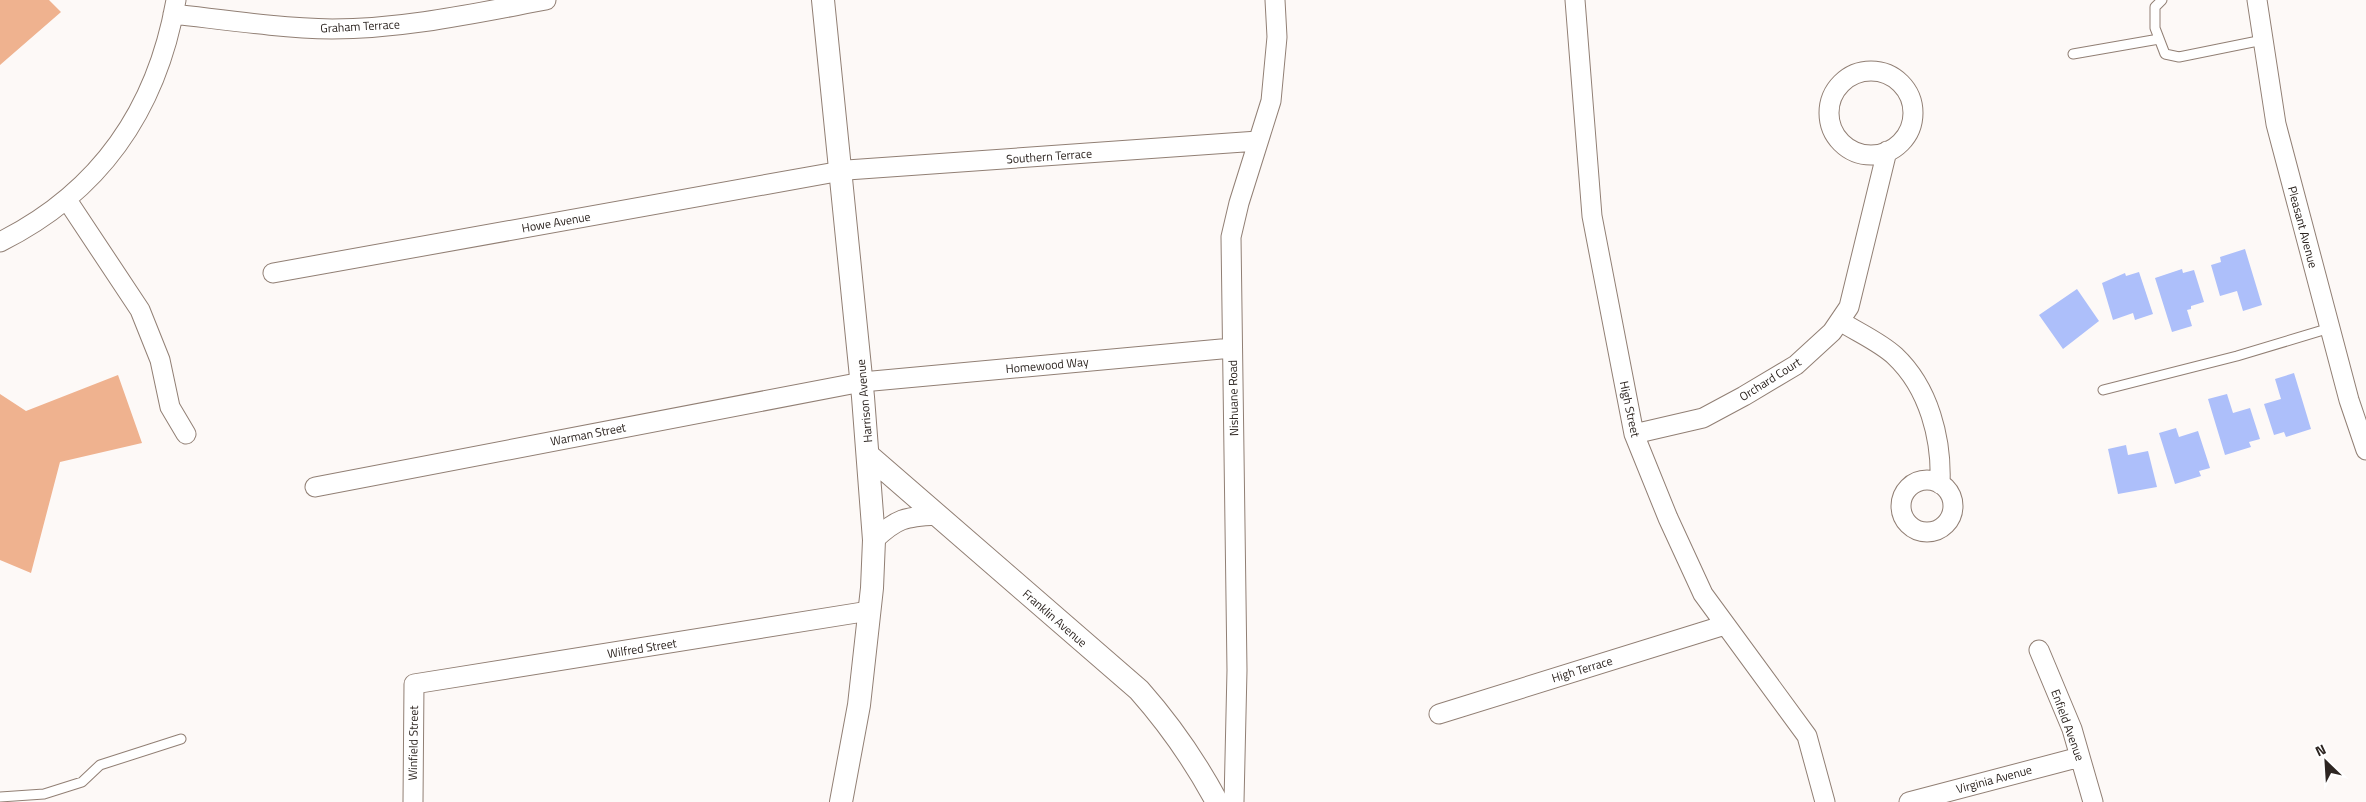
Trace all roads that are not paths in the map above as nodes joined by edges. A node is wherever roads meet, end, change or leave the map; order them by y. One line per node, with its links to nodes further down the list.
1 (546, 0): 7 (street, Graham Terrace)
2 (823, 0): 13 (street, Harrison Avenue)
3 (1275, 0): 11 (street, Nishuane Road)
4 (1575, 0): 23 (street, High Street)
5 (2162, 0): 8 (lane)
6 (2257, 0): 9 (street, Pleasant Avenue)
7 (174, 7): 14 (street)
8 (2159, 39): 9 (lane); 10 (lane)
9 (2263, 40): 18 (street, Pleasant Avenue)
10 (2073, 54)
11 (1258, 141): 13 (street, Southern Terrace); 19 (street, Nishuane Road)
12 (1887, 151): 12 (street); 17 (street, Orchard Court)
13 (840, 171): 16 (street, Howe Avenue); 20 (street, Harrison Avenue)
14 (67, 200): 15 (street); 22 (street)
15 (0, 242)
16 (273, 273)
17 (1840, 321): 23 (street, Orchard Court); 26 (street)
18 (2330, 328): 21 (lane); 24 (street, Pleasant Avenue)
19 (1232, 348): 20 (street, Homewood Way); 41 (street, Nishuane Road)
20 (862, 382): 25 (street, Harrison Avenue); 27 (street, Warman Street)
21 (2103, 390)
22 (186, 434)
23 (1634, 434): 31 (street, High Street)
24 (2366, 450)
25 (868, 455): 28 (street, Franklin Avenue); 29 (street, Harrison Avenue)
26 (1940, 484)
27 (315, 487)
28 (936, 515): 29 (street); 40 (street, Franklin Avenue)
29 (874, 540): 30 (street, Harrison Avenue)
30 (869, 611): 33 (street, Wilfred Street); 39 (street, Harrison Avenue)
31 (1726, 625): 34 (street, High Terrace); 42 (street, High Street)
32 (2039, 650): 36 (street, Enfield Avenue)
33 (414, 684): 38 (street, Winfield Street)
34 (1439, 714)
35 (181, 739): 37 (lane)
36 (2080, 757): 43 (street, Virginia Avenue); 44 (street, Enfield Avenue)
37 (0, 798)
38 (412, 802)
39 (840, 802)
40 (1217, 802)
41 (1234, 802)
42 (1825, 802)
43 (1909, 802)
44 (2093, 802)

